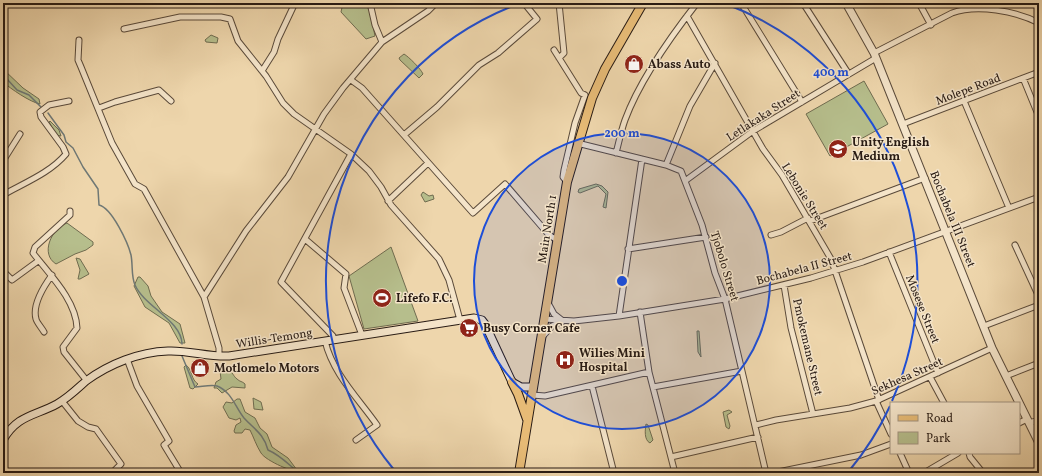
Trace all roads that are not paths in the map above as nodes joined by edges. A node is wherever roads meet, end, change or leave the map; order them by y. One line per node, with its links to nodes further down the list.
1 (295, 3): 22 (street)
2 (370, 3): 17 (street)
3 (436, 3): 17 (street)
4 (524, 3): 37 (street)
5 (559, 3): 20 (street)
6 (644, 3): 38 (main road, Main North 1)
7 (697, 3): 12 (street)
8 (741, 3): 30 (street)
9 (803, 3): 24 (street)
10 (846, 3): 19 (main road, Bochabela III Street)
11 (919, 3): 14 (street)
12 (687, 16): 21 (street, Lebonie Street); 39 (street)
13 (1039, 23): 14 (street, Letlakaka Street)
14 (930, 24): 19 (street, Letlakaka Street)
15 (124, 29): 22 (street)
16 (79, 40): 31 (street)
17 (382, 42): 26 (street)
18 (554, 50): 20 (street)
19 (875, 55): 24 (street, Letlakaka Street); 33 (main road, Bochabela III Street)
20 (559, 58): 47 (street)
21 (715, 63): 35 (street, Lebonie Street); 44 (street)
22 (262, 71): 34 (street)
23 (1039, 72): 25 (street, Molepe Road)
24 (848, 73): 30 (street, Letlakaka Street)
25 (1023, 78): 29 (street, Molepe Road); 32 (street)
26 (351, 80): 34 (street); 37 (street)
27 (69, 101): 48 (street)
28 (171, 101): 31 (street)
29 (964, 101): 33 (street, Molepe Road); 51 (street)
30 (802, 102): 35 (street, Letlakaka Street)
31 (99, 108): 67 (street)
32 (1039, 117)
33 (903, 124): 45 (main road, Bochabela III Street)
34 (316, 129): 40 (street); 67 (street)
35 (753, 131): 46 (street, Letlakaka Street); 53 (street, Lebonie Street)
36 (20, 134): 42 (street)
37 (404, 135): 43 (street)
38 (577, 143): 39 (street, Tjobolo Street); 47 (main road, Main North 1)
39 (616, 153): 41 (street, Tjobolo Street)
40 (351, 154): 50 (street); 57 (street)
41 (642, 159): 44 (street, Tjobolo Street); 60 (street)
42 (3, 161)
43 (428, 163): 50 (street); 58 (street)
44 (666, 165): 46 (street, Tjobolo Street)
45 (925, 178): 53 (street); 54 (main road, Bochabela III Street)
46 (685, 181): 56 (street, Tjobolo Street)
47 (567, 182): 58 (main road, Main North 1)
48 (3, 195)
49 (1039, 197): 51 (street, Bochabela II Street)
50 (388, 202): 75 (street)
51 (1009, 208): 54 (street, Bochabela II Street)
52 (70, 211): 62 (street)
53 (809, 219): 55 (street); 64 (street, Lebonie Street)
54 (945, 232): 61 (street, Bochabela II Street); 77 (main road, Bochabela III Street)
55 (771, 235)
56 (706, 237): 60 (street); 69 (street, Tjobolo Street)
57 (305, 239): 79 (street); 81 (street)
58 (557, 240): 70 (main road, Main North 1)
59 (1015, 245): 68 (street)
60 (628, 250): 73 (street)
61 (889, 252): 64 (street, Bochabela II Street); 89 (street, Mosese Street)
62 (38, 260): 63 (street); 65 (street)
63 (3, 271)
64 (834, 271): 66 (street, Bochabela II Street); 99 (street, Lebonie Street)
65 (52, 275): 78 (street); 92 (street)
66 (784, 285): 69 (street, Bochabela II Street); 103 (street, Pmokemane Street)
67 (204, 297): 84 (street)
68 (1039, 297)
69 (725, 299): 72 (street, Bochabela II Street); 87 (street, Tjobolo Street)
70 (547, 300): 74 (main road, Main North 1); 76 (street)
71 (1039, 305): 77 (street)
72 (640, 312): 73 (street, Bochabela II Street); 88 (street)
73 (619, 316): 76 (street, Bochabela II Street)
74 (544, 319): 76 (street, Bochabela II Street); 80 (main road, Main North 1)
75 (460, 320): 79 (main road, Willis-Temong); 93 (main road, Willis-Temong)
76 (564, 321): 80 (street, Bochabela II Street)
77 (984, 326): 83 (main road, Bochabela III Street)
78 (44, 332)
79 (362, 335): 81 (main road, Willis-Temong)
80 (541, 338): 95 (main road, Main North 1)
81 (334, 340): 82 (main road, Willis-Temong)
82 (325, 341): 84 (main road, Willis-Temong); 112 (street)
83 (992, 348): 89 (street, Sekhesa Street); 90 (main road, Bochabela III Street)
84 (219, 356): 85 (main road, Willis-Temong)
85 (127, 359): 92 (main road, Willis-Temong); 120 (street)
86 (1039, 363): 90 (street)
87 (742, 371): 96 (street); 108 (street, Tjobolo Street)
88 (649, 372): 94 (street); 96 (street)
89 (938, 373): 91 (street, Sekhesa Street)
90 (1006, 376): 101 (main road, Bochabela III Street)
91 (930, 377): 99 (street, Sekhesa Street); 100 (street)
92 (87, 381): 98 (main road, Willis-Temong)
93 (512, 382): 95 (main road); 104 (main road)
94 (592, 386): 97 (street); 122 (street)
95 (534, 387): 97 (main road, Main North 1)
96 (653, 387): 118 (street)
97 (532, 395): 104 (main road, Main North 1)
98 (62, 401): 111 (main road, Willis-Temong); 119 (street)
99 (878, 401): 103 (street, Sekhesa Street); 109 (street, Lebonie Street)
100 (943, 402)
101 (1019, 402)
102 (1020, 405): 106 (main road, Bochabela III Street)
103 (813, 414): 108 (street, Sekhesa Street)
104 (527, 420): 121 (main road, Main North 1)
105 (1039, 420): 106 (street)
106 (1028, 421): 107 (street); 113 (main road, Bochabela III Street)
107 (1020, 423)
108 (756, 425): 110 (street, Tjobolo Street)
109 (890, 431)
110 (758, 437): 118 (street); 124 (street, Tjobolo Street)
111 (3, 440)
112 (356, 440)
113 (1039, 443)
114 (890, 444): 125 (street)
115 (900, 454): 126 (street)
116 (956, 454): 127 (street)
117 (970, 454): 128 (street)
118 (671, 458): 123 (street)
119 (112, 473)
120 (181, 473)
121 (519, 473)
122 (614, 473)
123 (675, 473)
124 (766, 473)
125 (773, 473)
126 (909, 473)
127 (924, 473)
128 (983, 473)

